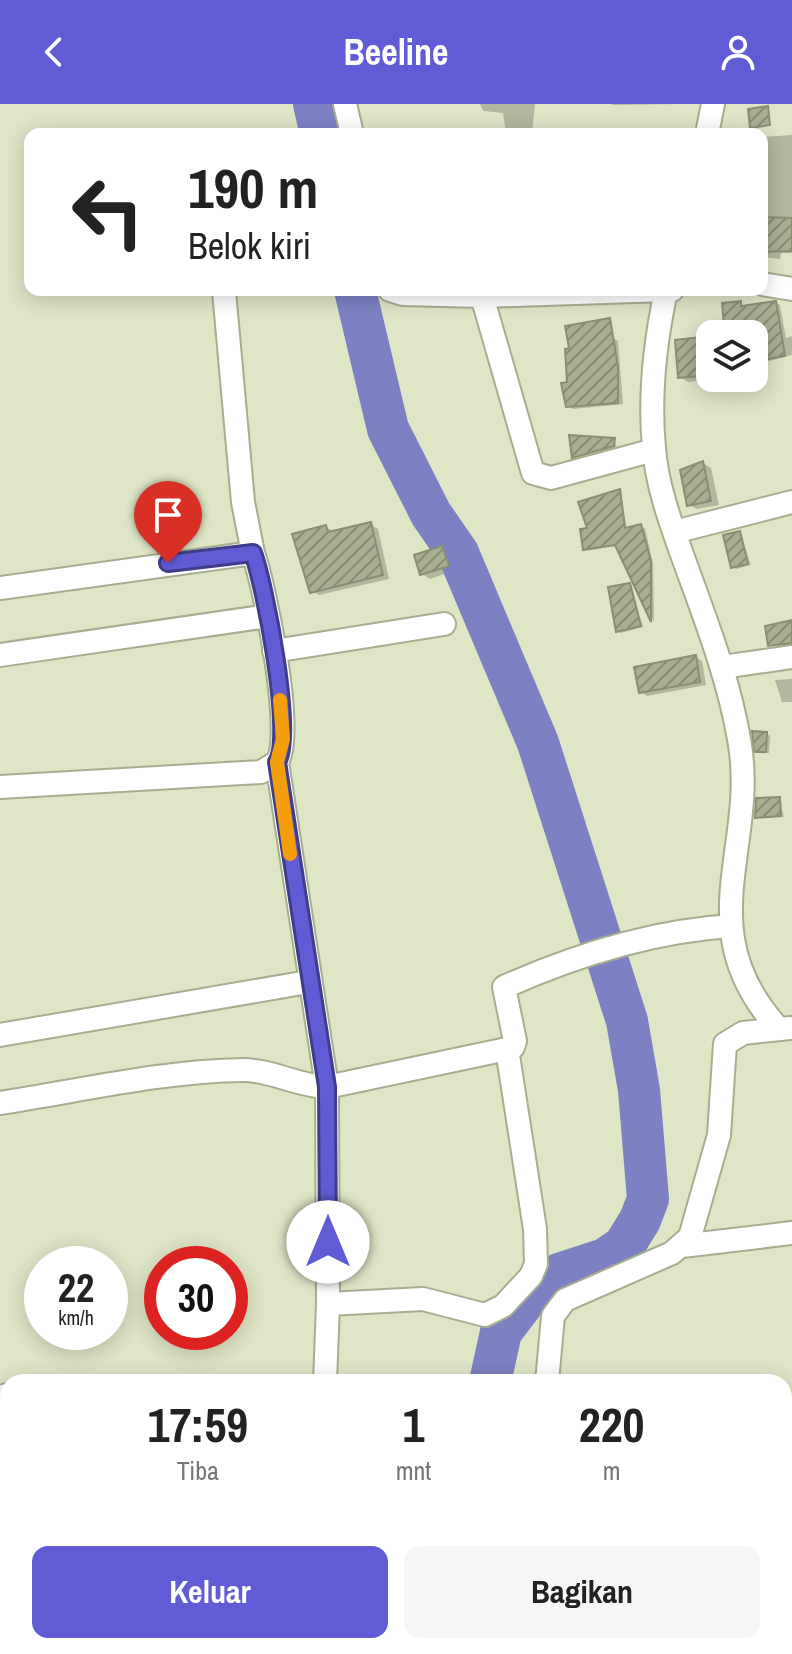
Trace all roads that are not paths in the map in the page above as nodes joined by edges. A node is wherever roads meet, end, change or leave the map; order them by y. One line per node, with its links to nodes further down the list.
1 (345, 104): 3 (street)
2 (713, 104): 4 (street)
3 (351, 128)
4 (708, 128)
5 (768, 285): 6 (street)
6 (792, 289)
7 (224, 296): 13 (street)
8 (482, 296): 10 (street)
9 (667, 296): 10 (street)
10 (654, 450): 12 (street)
11 (792, 502): 12 (street)
12 (674, 532): 20 (street)
13 (253, 553): 14 (street); 15 (street)
14 (0, 588)
15 (268, 616): 17 (street); 18 (street)
16 (444, 624): 17 (street)
17 (274, 651): 21 (street)
18 (0, 655)
19 (792, 657): 20 (street)
20 (722, 667): 23 (street)
21 (277, 762): 22 (street); 24 (street)
22 (0, 787)
23 (731, 926): 25 (street); 27 (street)
24 (308, 982): 26 (street); 28 (street)
25 (785, 1028): 31 (street)
26 (0, 1035)
27 (507, 1049): 28 (street); 32 (street)
28 (327, 1087): 29 (street); 32 (street)
29 (0, 1103)
30 (792, 1233): 31 (street)
31 (682, 1246): 34 (street)
32 (328, 1304): 33 (street)
33 (325, 1374)
34 (548, 1374)

